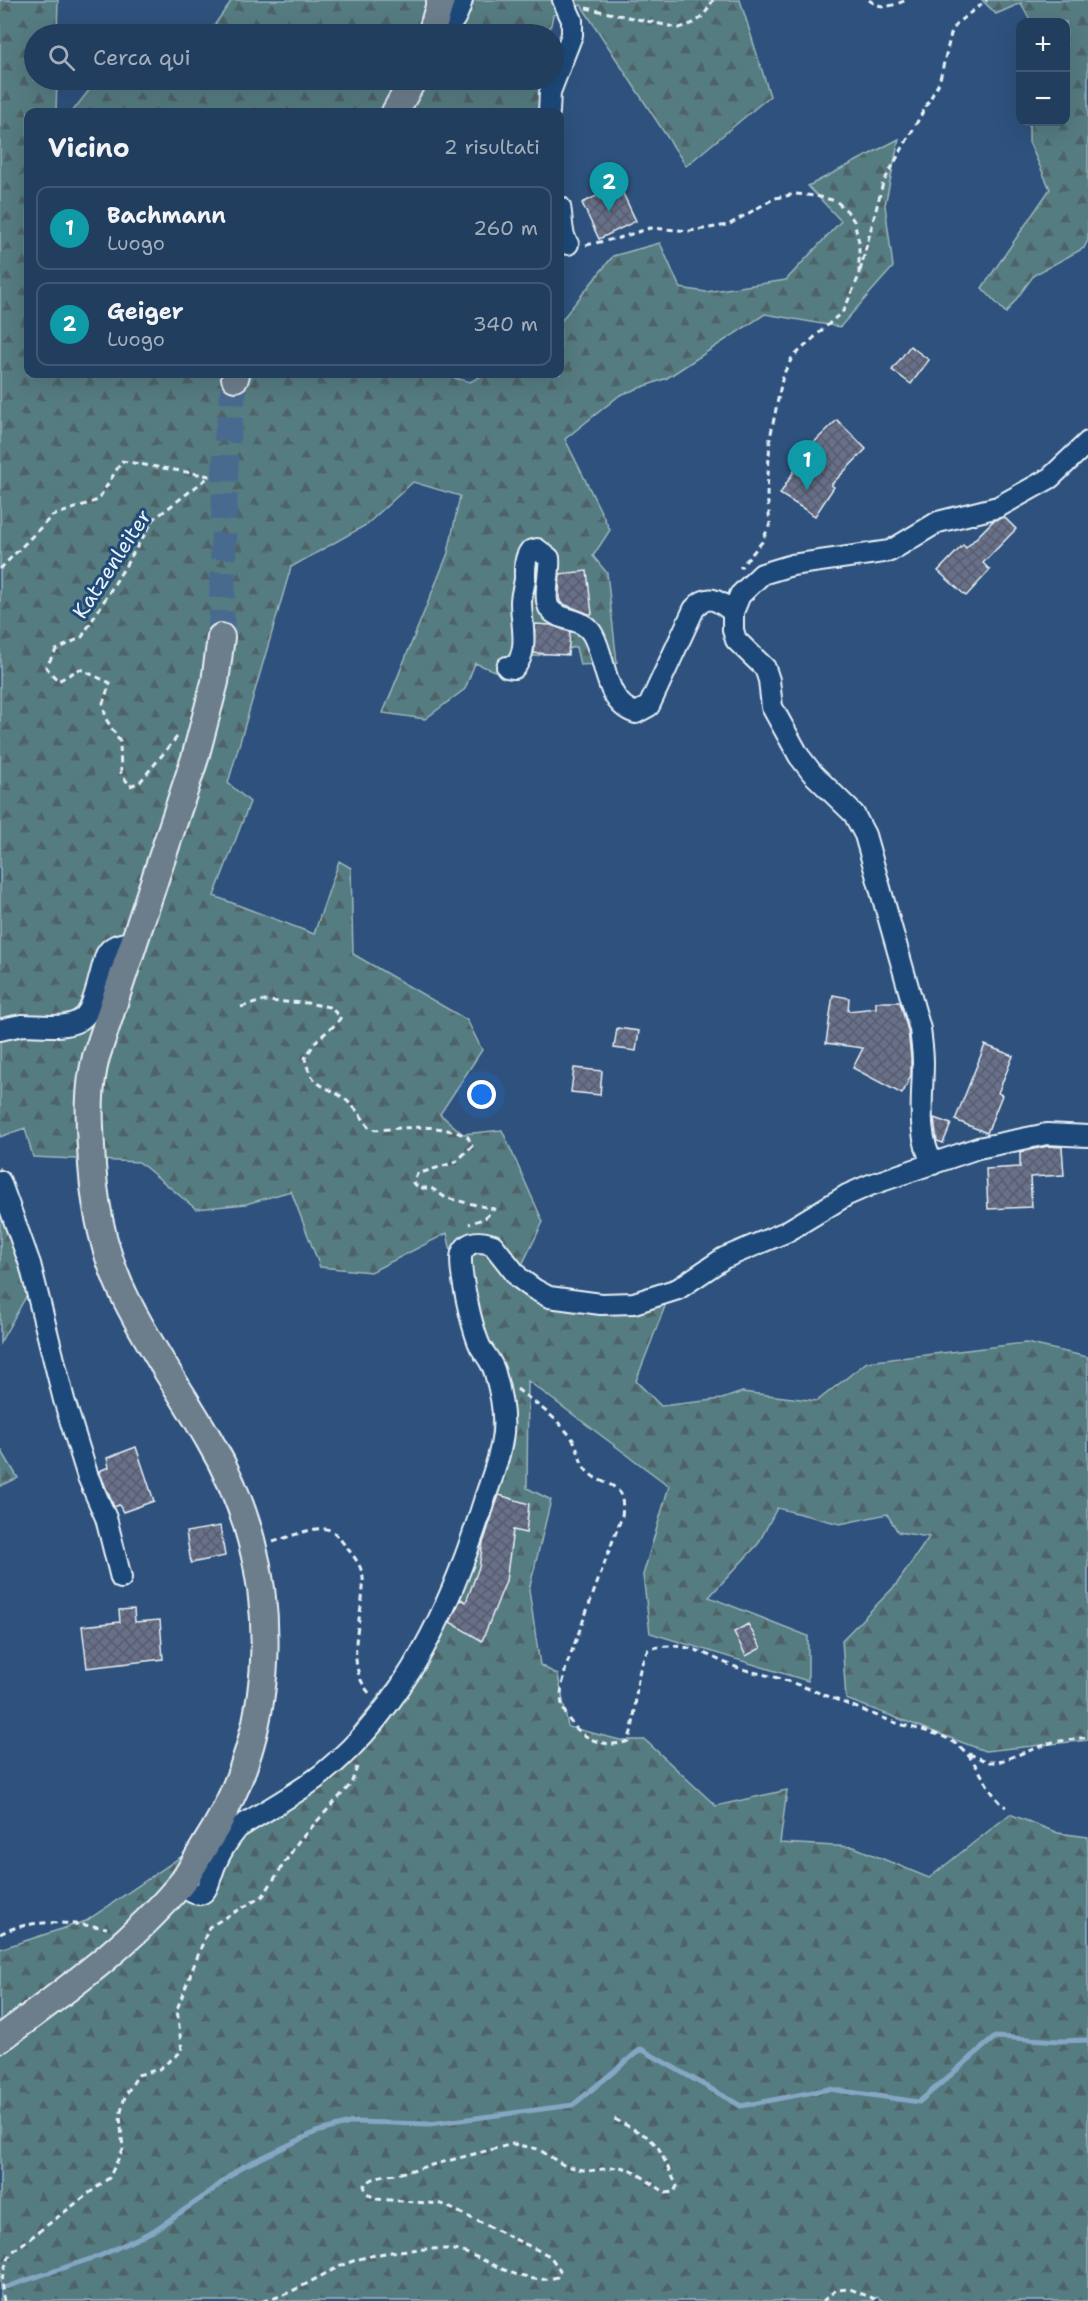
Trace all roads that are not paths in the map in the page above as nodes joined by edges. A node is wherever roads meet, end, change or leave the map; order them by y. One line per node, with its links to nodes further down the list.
1 (441, 0): 4 (main road)
2 (462, 0): 5 (street)
3 (571, 3): 6 (street)
4 (434, 24)
5 (453, 24)
6 (564, 55)
7 (407, 90): 9 (main road)
8 (551, 90): 10 (street)
9 (397, 108)
10 (549, 108)
11 (564, 238): 12 (street)
12 (568, 243)
13 (1088, 442): 14 (street)
14 (736, 604): 16 (street); 20 (street)
15 (221, 637): 17 (main road)
16 (507, 667)
17 (133, 942): 18 (street); 23 (main road)
18 (0, 1030)
19 (1088, 1136): 20 (street)
20 (933, 1164): 23 (street)
21 (0, 1180): 22 (street)
22 (121, 1578)
23 (181, 1884): 24 (main road)
24 (0, 2039)

